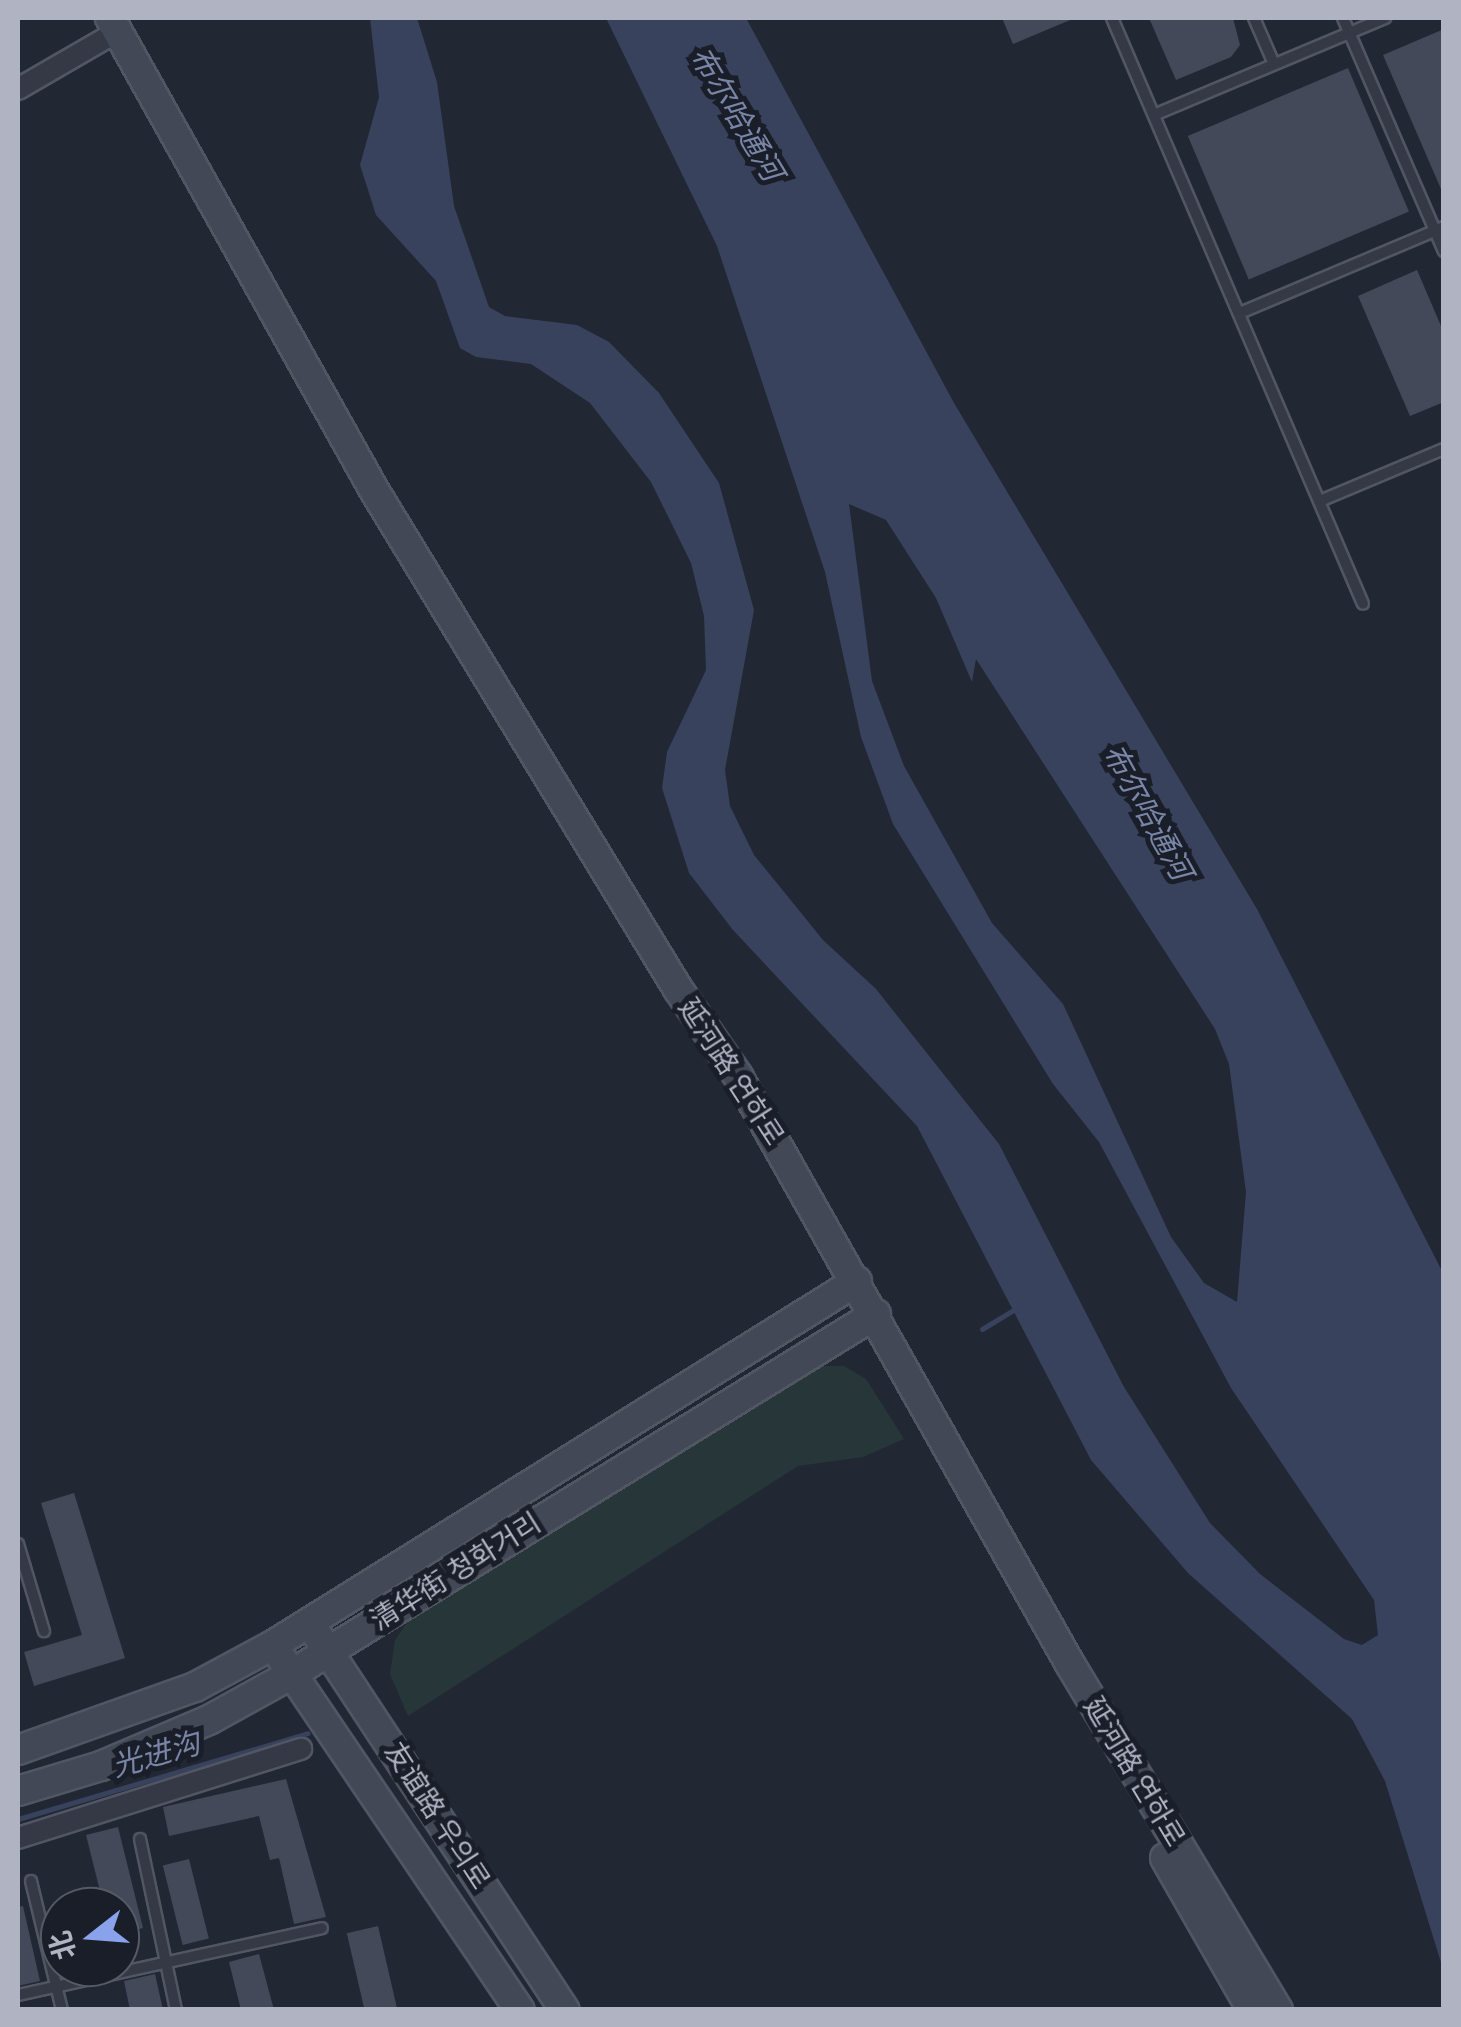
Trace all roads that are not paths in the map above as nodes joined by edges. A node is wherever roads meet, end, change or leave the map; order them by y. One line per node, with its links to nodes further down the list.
1 (1112, 18): 9 (lane)
2 (1254, 18): 7 (lane)
3 (1343, 18): 6 (lane)
4 (1385, 18): 6 (lane)
5 (114, 24): 8 (street); 16 (main road, 延河路 연하로)
6 (1350, 32): 7 (lane); 10 (lane)
7 (1274, 64): 9 (lane)
8 (18, 89)
9 (1154, 115): 12 (lane)
10 (1439, 229): 11 (lane); 12 (lane)
11 (1444, 251)
12 (1240, 313): 14 (lane)
13 (1444, 449): 14 (lane)
14 (1320, 501): 15 (lane)
15 (1363, 604)
16 (849, 1286): 17 (main road, 延河路 연하로); 19 (main road, 清华街 청화거리)
17 (868, 1318): 22 (main road, 清华街 청화거리); 39 (main road, 延河路 연하로); 40 (main road, 延河路 연하로)
18 (18, 1544): 20 (lane)
19 (308, 1622): 21 (main road, 清华街 청화거리); 22 (main road, 友谊路 우의로)
20 (44, 1631)
21 (272, 1645): 23 (main road, 友谊路 우의로); 25 (main road, 清华街 청화거리)
22 (328, 1652): 23 (main road, 清华街 청화거리); 38 (main road, 友谊路 우의로)
23 (292, 1674): 26 (main road, 清华街 청화거리); 37 (main road, 友谊路 우의로)
24 (301, 1748): 27 (street)
25 (18, 1750)
26 (18, 1790)
27 (18, 1838)
28 (140, 1838): 32 (lane)
29 (31, 1881): 30 (lane)
30 (40, 1919)
31 (322, 1928): 32 (lane)
32 (166, 1962): 33 (lane); 36 (lane)
33 (140, 1968)
34 (52, 1987): 35 (lane)
35 (18, 1995)
36 (176, 2010)
37 (520, 2010)
38 (565, 2010)
39 (1252, 2010)
40 (1278, 2010)

